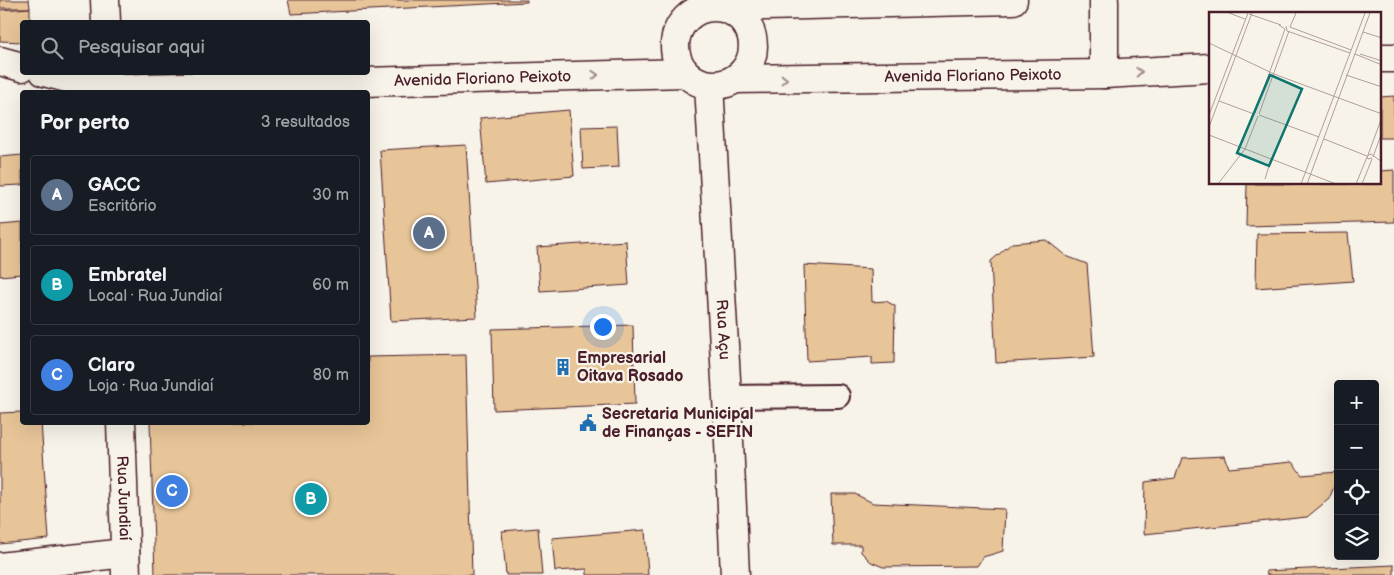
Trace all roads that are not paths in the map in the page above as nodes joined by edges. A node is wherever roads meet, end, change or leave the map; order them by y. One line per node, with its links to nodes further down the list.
1 (105, 0): 5 (street)
2 (1012, 0): 4 (street)
3 (1104, 0): 10 (street)
4 (711, 5): 9 (street); 12 (street)
5 (106, 20)
6 (0, 61): 7 (street)
7 (20, 66)
8 (1209, 68): 10 (street, Avenida Floriano Peixoto, one-way to 8)
9 (685, 72): 13 (street, Avenida Floriano Peixoto, one-way to 9); 14 (street)
10 (1104, 74): 12 (street, Avenida Floriano Peixoto, one-way to 10)
11 (59, 75): 13 (street, Avenida Floriano Peixoto)
12 (735, 79): 14 (street)
13 (109, 85)
14 (708, 85): 16 (street, Rua Açu)
15 (838, 396): 16 (lane)
16 (727, 397): 20 (street, Rua Açu)
17 (121, 425): 18 (street, Rua Jundiaí)
18 (126, 564): 19 (street)
19 (0, 567)
20 (735, 575)

